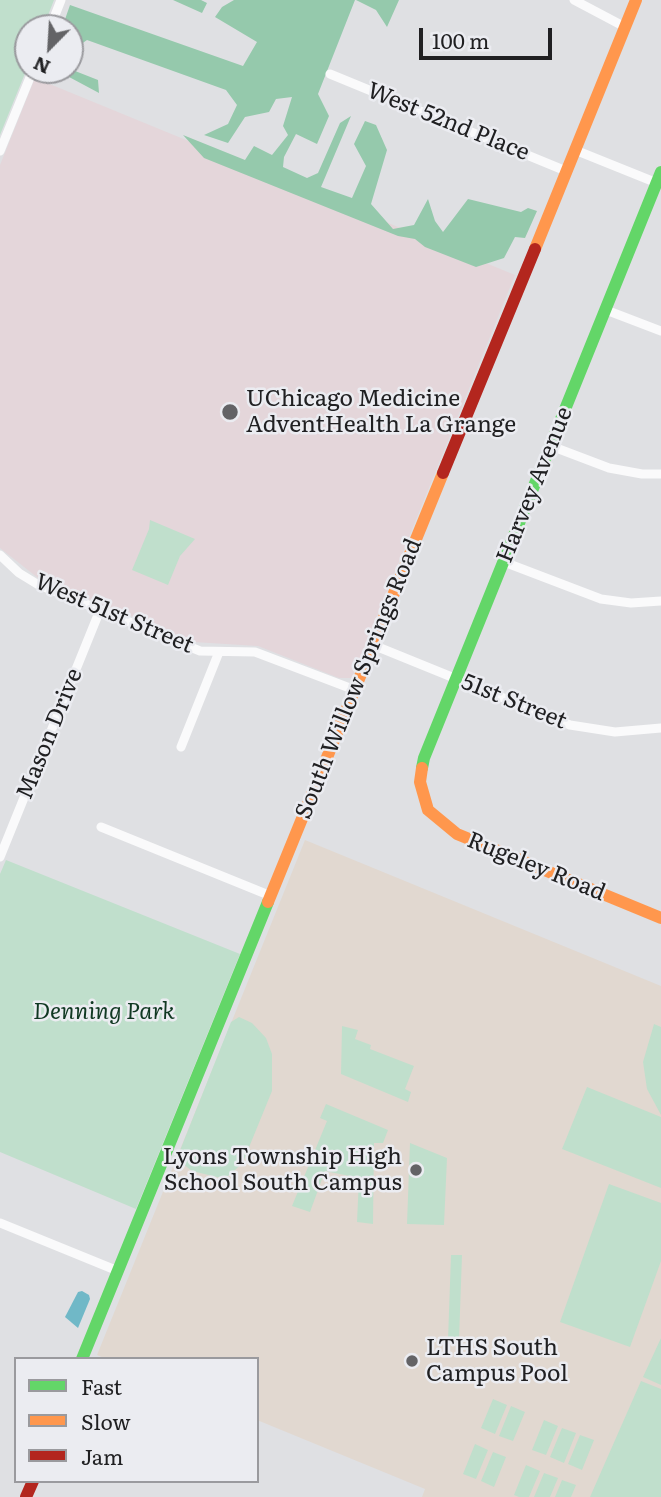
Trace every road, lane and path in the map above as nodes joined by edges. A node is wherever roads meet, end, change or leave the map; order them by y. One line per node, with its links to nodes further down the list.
1 (574, 0): 3 (street)
2 (636, 0): 3 (street, South Willow Springs Road)
3 (625, 27): 6 (street, South Willow Springs Road)
4 (330, 74): 8 (street, West 52nd Place)
5 (27, 84): 7 (street)
6 (575, 150): 8 (street, South Willow Springs Road); 9 (street)
7 (0, 152)
8 (566, 171): 18 (street, South Willow Springs Road)
9 (659, 177): 10 (street, Harvey Avenue)
10 (606, 310): 11 (street); 12 (street, Harvey Avenue)
11 (661, 331)
12 (551, 446): 13 (street); 15 (street, Harvey Avenue)
13 (661, 474)
14 (0, 555): 17 (street, West 51st Street)
15 (504, 562): 16 (street); 20 (street, Harvey Avenue)
16 (661, 601)
17 (100, 610): 19 (street, West 51st Street); 26 (street, Mason Drive)
18 (373, 645): 20 (street, 51st Street); 21 (street, South Willow Springs Road)
19 (219, 652): 21 (street, West 51st Street); 23 (street)
20 (457, 679): 22 (street, 51st Street); 24 (street, Harvey Avenue)
21 (355, 690): 27 (street, South Willow Springs Road)
22 (661, 728)
23 (181, 747)
24 (424, 800): 28 (street, Rugeley Road)
25 (102, 827): 27 (street)
26 (0, 857)
27 (271, 896): 30 (street, South Willow Springs Road)
28 (660, 914)
29 (0, 1223): 30 (street)
30 (118, 1271): 31 (street, South Willow Springs Road)
31 (83, 1357)

